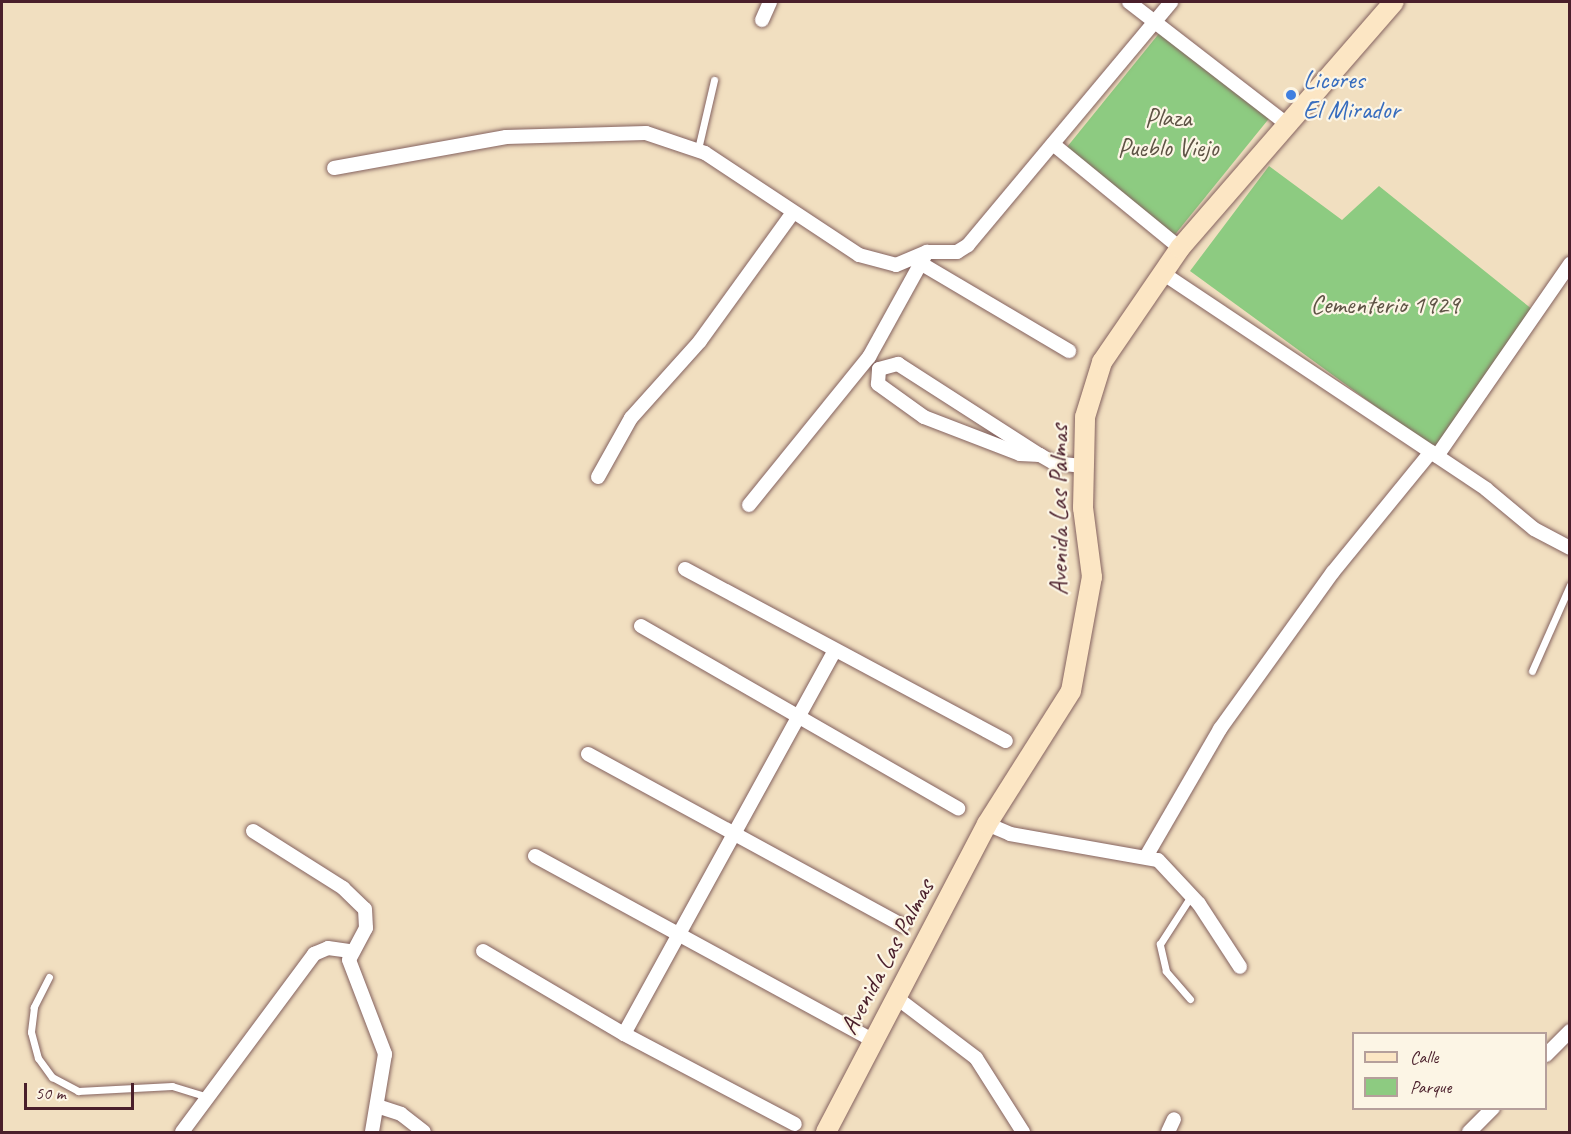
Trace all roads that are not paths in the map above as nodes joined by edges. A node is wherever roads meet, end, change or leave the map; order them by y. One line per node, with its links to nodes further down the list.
1 (770, 2): 6 (street)
2 (1129, 2): 5 (street)
3 (1171, 2): 5 (street)
4 (1394, 2): 8 (street, Avenida Las Palmas)
5 (1156, 18): 8 (street); 9 (street)
6 (762, 20)
7 (714, 80): 10 (lane)
8 (1288, 125): 13 (street, Avenida Las Palmas)
9 (1053, 144): 13 (street); 14 (street)
10 (698, 150): 11 (street); 12 (street)
11 (334, 168)
12 (792, 214): 14 (street); 21 (street)
13 (1180, 248): 16 (street, Avenida Las Palmas)
14 (924, 258): 17 (street); 22 (street)
15 (1569, 264): 18 (street)
16 (1164, 274): 18 (street); 20 (street, Avenida Las Palmas)
17 (1069, 351)
18 (1434, 454): 23 (street); 36 (street)
19 (1040, 455): 19 (street); 20 (street)
20 (1084, 466): 33 (street, Avenida Las Palmas)
21 (598, 477)
22 (749, 505)
23 (1569, 548)
24 (685, 569): 27 (street)
25 (1569, 585): 28 (lane)
26 (641, 626): 29 (street)
27 (835, 650): 29 (street); 30 (street)
28 (1532, 672)
29 (797, 716): 32 (street); 35 (street)
30 (1006, 741)
31 (588, 754): 35 (street)
32 (958, 808)
33 (987, 824): 36 (street); 45 (street, Avenida Las Palmas)
34 (253, 831): 41 (street)
35 (733, 833): 39 (street); 40 (street)
36 (1147, 855): 38 (street)
37 (535, 856): 40 (street)
38 (1191, 896): 43 (street); 46 (lane)
39 (902, 925)
40 (679, 933): 48 (street); 49 (street)
41 (349, 951): 51 (street); 52 (street)
42 (483, 951): 48 (street)
43 (1240, 967)
44 (49, 977): 51 (lane)
45 (897, 998): 49 (street, Avenida Las Palmas); 60 (street)
46 (1190, 999)
47 (1569, 1031): 50 (street)
48 (624, 1034): 55 (street)
49 (874, 1041): 59 (street, Avenida Las Palmas)
50 (1547, 1053)
51 (207, 1097): 56 (street)
52 (377, 1106): 57 (street); 58 (street)
53 (1491, 1110): 62 (street)
54 (1174, 1119): 61 (street)
55 (795, 1124)
56 (182, 1132)
57 (372, 1132)
58 (424, 1132)
59 (826, 1132)
60 (1023, 1132)
61 (1168, 1132)
62 (1469, 1132)

